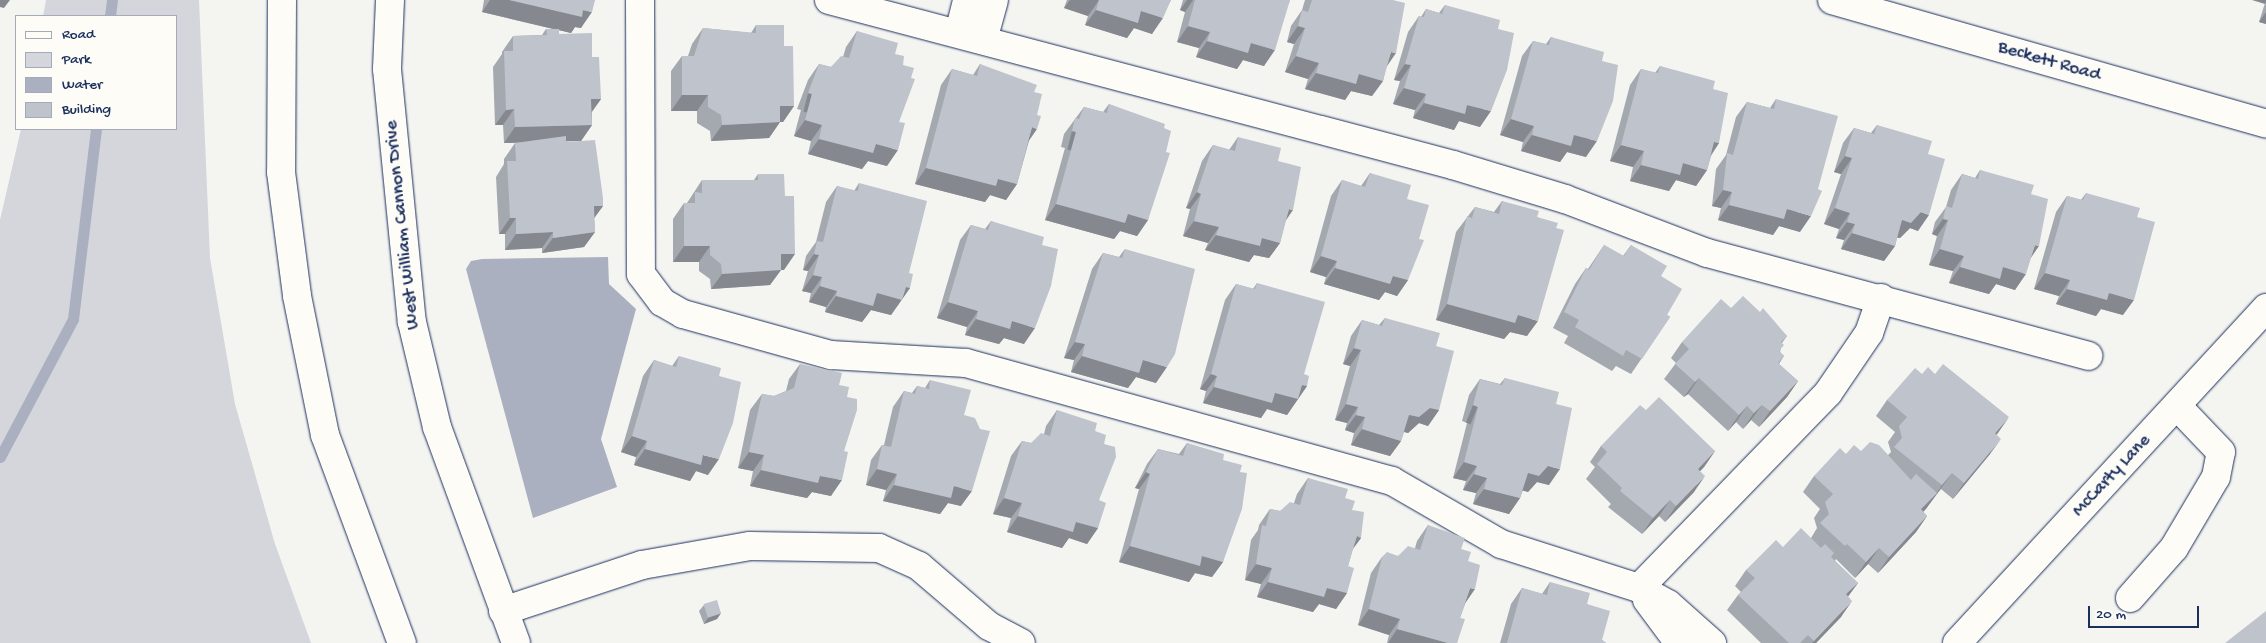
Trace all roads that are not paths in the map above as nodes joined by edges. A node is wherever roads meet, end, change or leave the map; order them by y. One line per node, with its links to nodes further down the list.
1 (282, 0): 17 (street)
2 (390, 0): 16 (street, West William Cannon Drive)
3 (640, 0): 14 (street)
4 (829, 0): 8 (street)
5 (967, 0): 8 (street)
6 (994, 0): 8 (street)
7 (1832, 0): 9 (street, Beckett Road)
8 (971, 37): 10 (street)
9 (2266, 124)
10 (1881, 298): 12 (street); 14 (street)
11 (2266, 308): 13 (street, McCarty Lane)
12 (2088, 356)
13 (2177, 406): 15 (street); 22 (street, McCarty Lane)
14 (1639, 588): 20 (street); 21 (street)
15 (2130, 598)
16 (502, 610): 18 (street, West William Cannon Drive); 19 (street)
17 (402, 643)
18 (516, 643)
19 (1021, 643)
20 (1679, 643)
21 (1712, 643)
22 (1957, 643)

